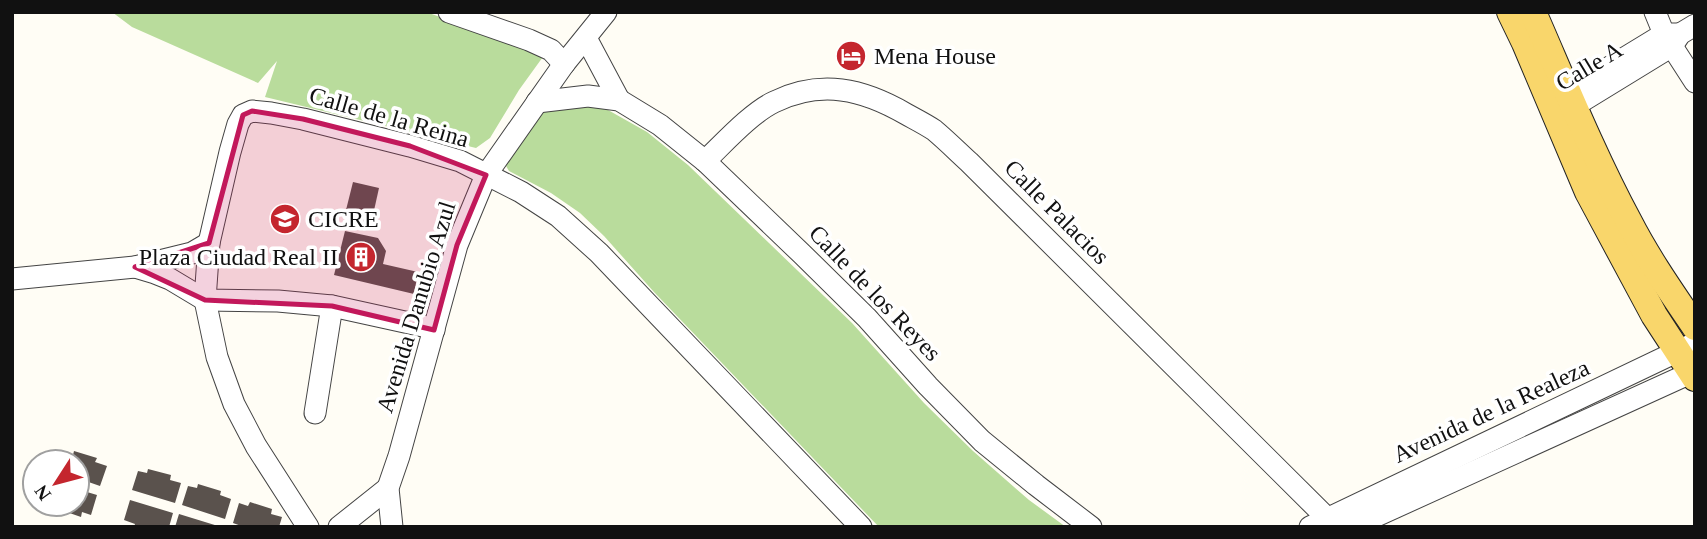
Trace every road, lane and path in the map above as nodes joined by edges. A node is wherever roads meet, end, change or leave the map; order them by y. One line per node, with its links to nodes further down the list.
1 (449, 12): 8 (street)
2 (606, 12): 7 (street, Avenida Danubio Azul)
3 (1510, 12): 12 (main road)
4 (1534, 12): 12 (main road)
5 (1655, 12): 6 (street)
6 (1678, 35): 9 (street); 12 (street, Calle A)
7 (586, 38): 8 (street, Avenida Danubio Azul); 10 (street)
8 (564, 64): 11 (street, Avenida Danubio Azul)
9 (1695, 82)
10 (619, 100): 11 (street, Calle de los Reyes); 13 (street, Calle de los Reyes)
11 (537, 102): 14 (street, Avenida Danubio Azul)
12 (1562, 105): 20 (main road); 22 (main road)
13 (705, 161): 25 (street, Calle Palacios); 30 (street, Calle de los Reyes)
14 (486, 175): 15 (street, Calle de la Reina); 21 (street, Avenida Danubio Azul); 29 (street, Calle de la Reina)
15 (209, 243): 16 (street); 18 (street, Calle de la Reina)
16 (135, 267): 17 (street); 18 (street)
17 (12, 279)
18 (205, 300): 19 (street); 26 (street, Calle de la Reina)
19 (332, 306): 21 (street); 23 (street)
20 (1695, 327)
21 (434, 330): 24 (street, Avenida Danubio Azul)
22 (1690, 363): 25 (street, Avenida de la Realeza); 31 (street, Avenida de la Realeza)
23 (315, 412)
24 (388, 488): 27 (street); 28 (street, Avenida Danubio Azul)
25 (1325, 524)
26 (308, 527)
27 (339, 527)
28 (392, 527)
29 (861, 527)
30 (1091, 527)
31 (1352, 527)

